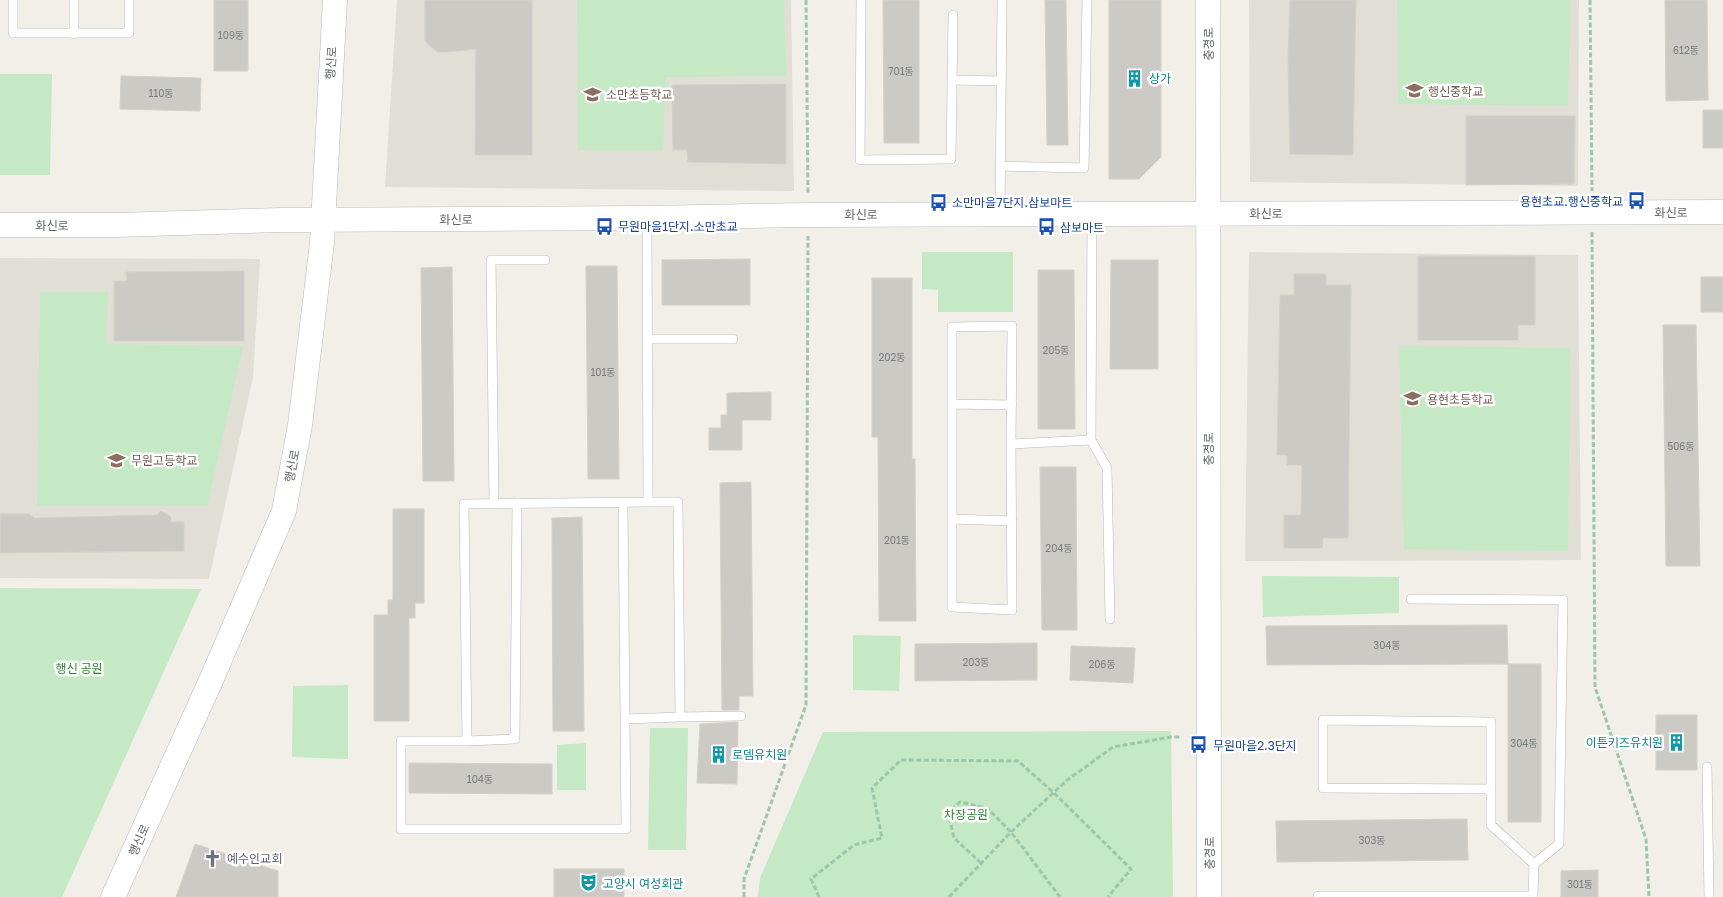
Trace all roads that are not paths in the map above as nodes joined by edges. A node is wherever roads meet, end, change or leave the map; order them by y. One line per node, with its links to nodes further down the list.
1 (13, 0): 10 (lane)
2 (74, 0): 10 (lane)
3 (129, 0): 10 (lane)
4 (335, 0): 19 (main road, 행신로)
5 (861, 0): 11 (lane)
6 (1002, 0): 12 (lane)
7 (1087, 0): 13 (lane)
8 (1208, 0): 15 (main road, 충경로)
9 (953, 15): 11 (lane)
10 (74, 34)
11 (953, 80): 12 (lane)
12 (1001, 81): 13 (lane)
13 (1000, 166): 16 (lane)
14 (1723, 212): 15 (main road, 화신로)
15 (1208, 213): 17 (main road, 화신로); 44 (main road, 충경로)
16 (1000, 214): 17 (main road, 화신로); 18 (main road, 화신로)
17 (1092, 214): 26 (lane)
18 (647, 218): 19 (main road, 화신로); 22 (lane)
19 (323, 220): 20 (main road, 화신로); 43 (main road, 행신로)
20 (0, 225)
21 (545, 260): 30 (lane)
22 (648, 339): 23 (lane); 28 (lane)
23 (733, 339)
24 (952, 404): 25 (lane); 25 (lane); 32 (lane)
25 (1012, 405): 27 (lane)
26 (1091, 440): 27 (lane); 35 (lane)
27 (1011, 444): 33 (lane)
28 (648, 502): 29 (lane); 37 (lane)
29 (623, 503): 31 (lane); 38 (lane)
30 (494, 504): 31 (lane); 39 (lane)
31 (517, 504): 39 (lane)
32 (952, 519): 33 (lane); 33 (lane)
33 (1012, 521)
34 (1411, 599): 42 (lane)
35 (1110, 619)
36 (741, 716): 37 (lane)
37 (680, 717): 38 (lane)
38 (625, 719): 39 (lane)
39 (466, 741)
40 (1707, 767): 47 (lane)
41 (1491, 789): 41 (lane); 42 (lane)
42 (1534, 864): 46 (lane)
43 (114, 897)
44 (1210, 897)
45 (1318, 897): 46 (lane)
46 (1534, 897)
47 (1709, 897)

